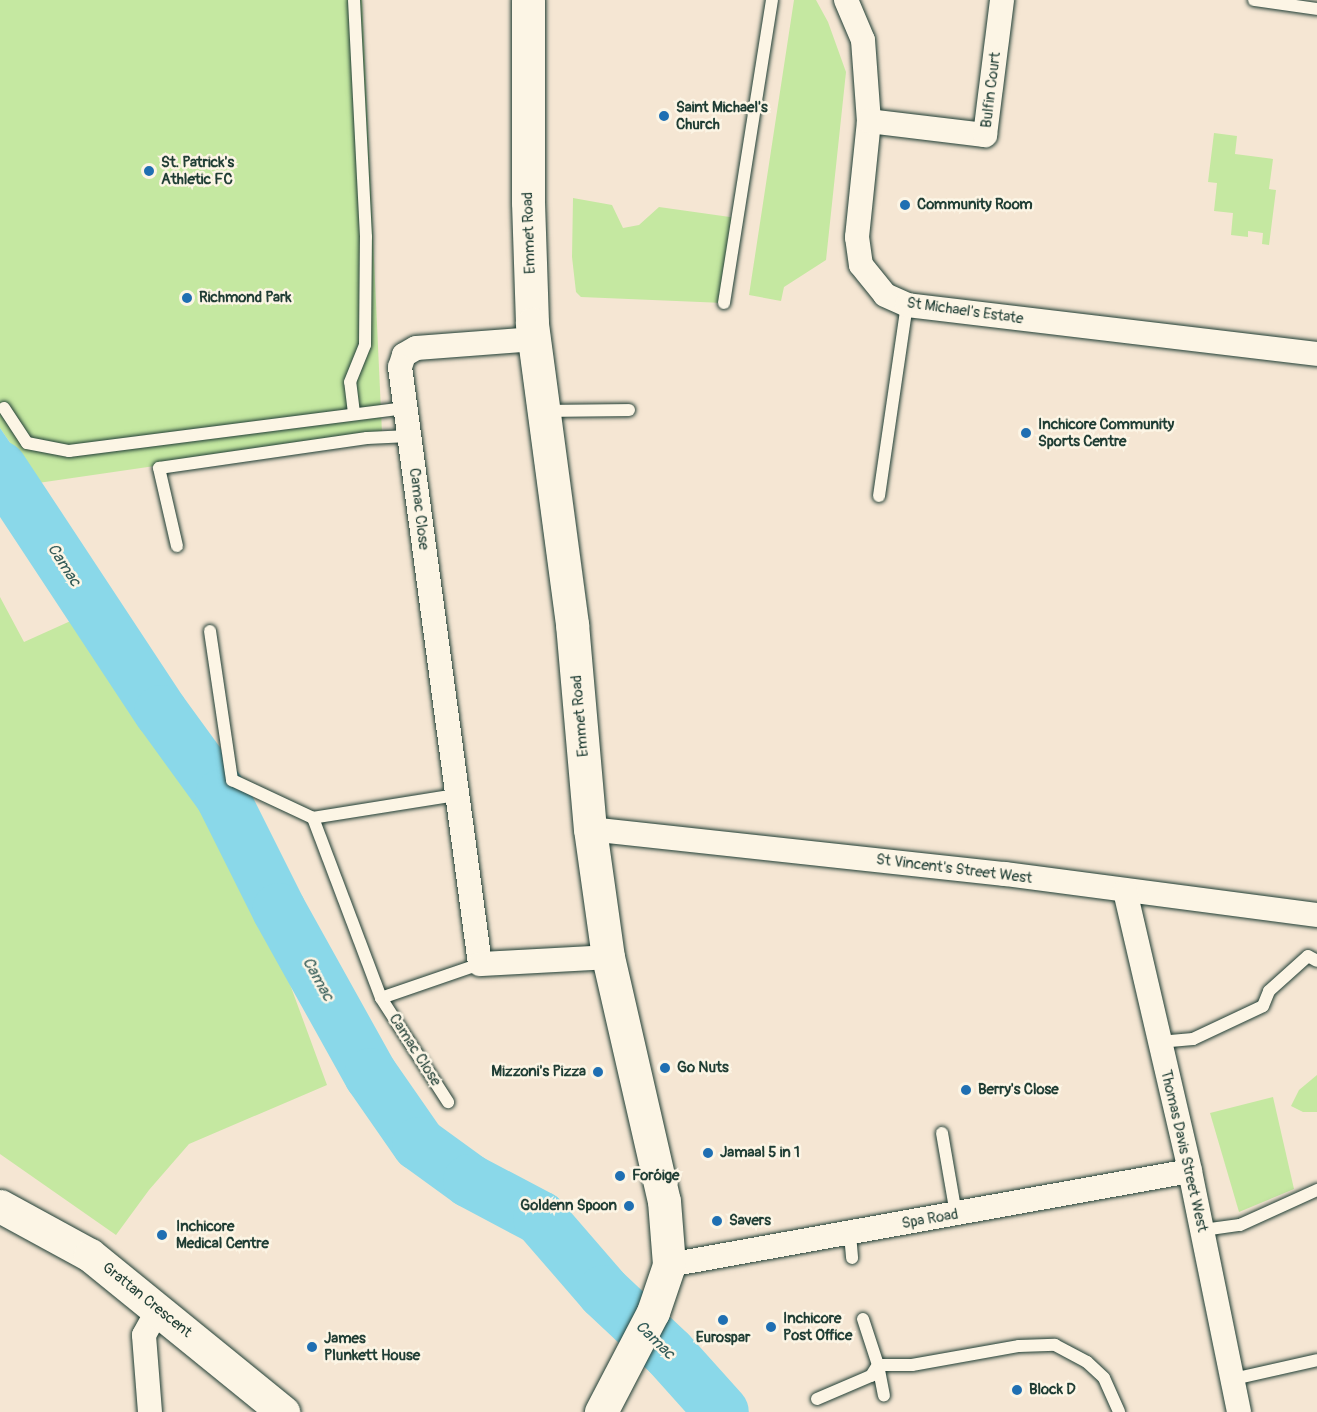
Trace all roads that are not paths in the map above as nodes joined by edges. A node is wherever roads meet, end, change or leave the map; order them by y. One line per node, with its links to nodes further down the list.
1 (354, 0): 17 (lane)
2 (528, 0): 11 (main road, Emmet Road)
3 (772, 0): 9 (lane)
4 (846, 0): 8 (street, St Michael's Estate)
5 (1002, 0): 8 (street, Bulfin Court)
6 (1254, 0): 7 (lane)
7 (1317, 9)
8 (869, 121): 10 (street, St Michael's Estate)
9 (724, 303)
10 (907, 305): 12 (street, St Michael's Estate); 19 (lane)
11 (535, 339): 14 (street, Camac Close); 16 (main road, Emmet Road)
12 (1317, 354)
13 (4, 408): 17 (lane)
14 (405, 408): 17 (lane); 18 (street, Camac Close)
15 (629, 410): 16 (lane)
16 (544, 411): 24 (main road, Emmet Road)
17 (354, 413)
18 (409, 436): 20 (lane); 22 (street, Camac Close)
19 (879, 496)
20 (177, 546)
21 (210, 631): 23 (lane)
22 (456, 795): 23 (lane); 29 (street, Camac Close)
23 (313, 818): 30 (lane, Camac Close)
24 (590, 829): 25 (street, St Vincent's Street West); 27 (main road, Emmet Road)
25 (1125, 891): 26 (street, St Vincent's Street West); 31 (street, Thomas Davis Street West)
26 (1317, 915)
27 (608, 957): 29 (street, Camac Close); 41 (main road, Emmet Road)
28 (1317, 961): 31 (lane)
29 (480, 964): 30 (lane, Camac Close)
30 (381, 998): 32 (lane, Camac Close)
31 (1159, 1042): 34 (street, Thomas Davis Street West)
32 (448, 1102)
33 (942, 1133): 37 (lane)
34 (1190, 1171): 37 (street, Spa Road); 38 (street, Thomas Davis Street West)
35 (1317, 1190): 38 (lane)
36 (0, 1206): 42 (main road, Grattan Crescent)
37 (956, 1214): 39 (street, Spa Road)
38 (1203, 1230): 46 (street, Thomas Davis Street West)
39 (850, 1234): 40 (lane); 41 (street, Spa Road)
40 (852, 1258)
41 (669, 1265): 51 (main road, Emmet Road)
42 (159, 1308): 49 (street); 50 (main road, Grattan Crescent)
43 (863, 1319): 45 (lane)
44 (1317, 1360): 46 (lane)
45 (878, 1365): 47 (lane); 48 (lane); 52 (lane)
46 (1233, 1379): 53 (street, Thomas Davis Street West)
47 (884, 1395)
48 (817, 1399)
49 (150, 1412)
50 (283, 1412)
51 (601, 1412)
52 (1119, 1412)
53 (1239, 1412)

